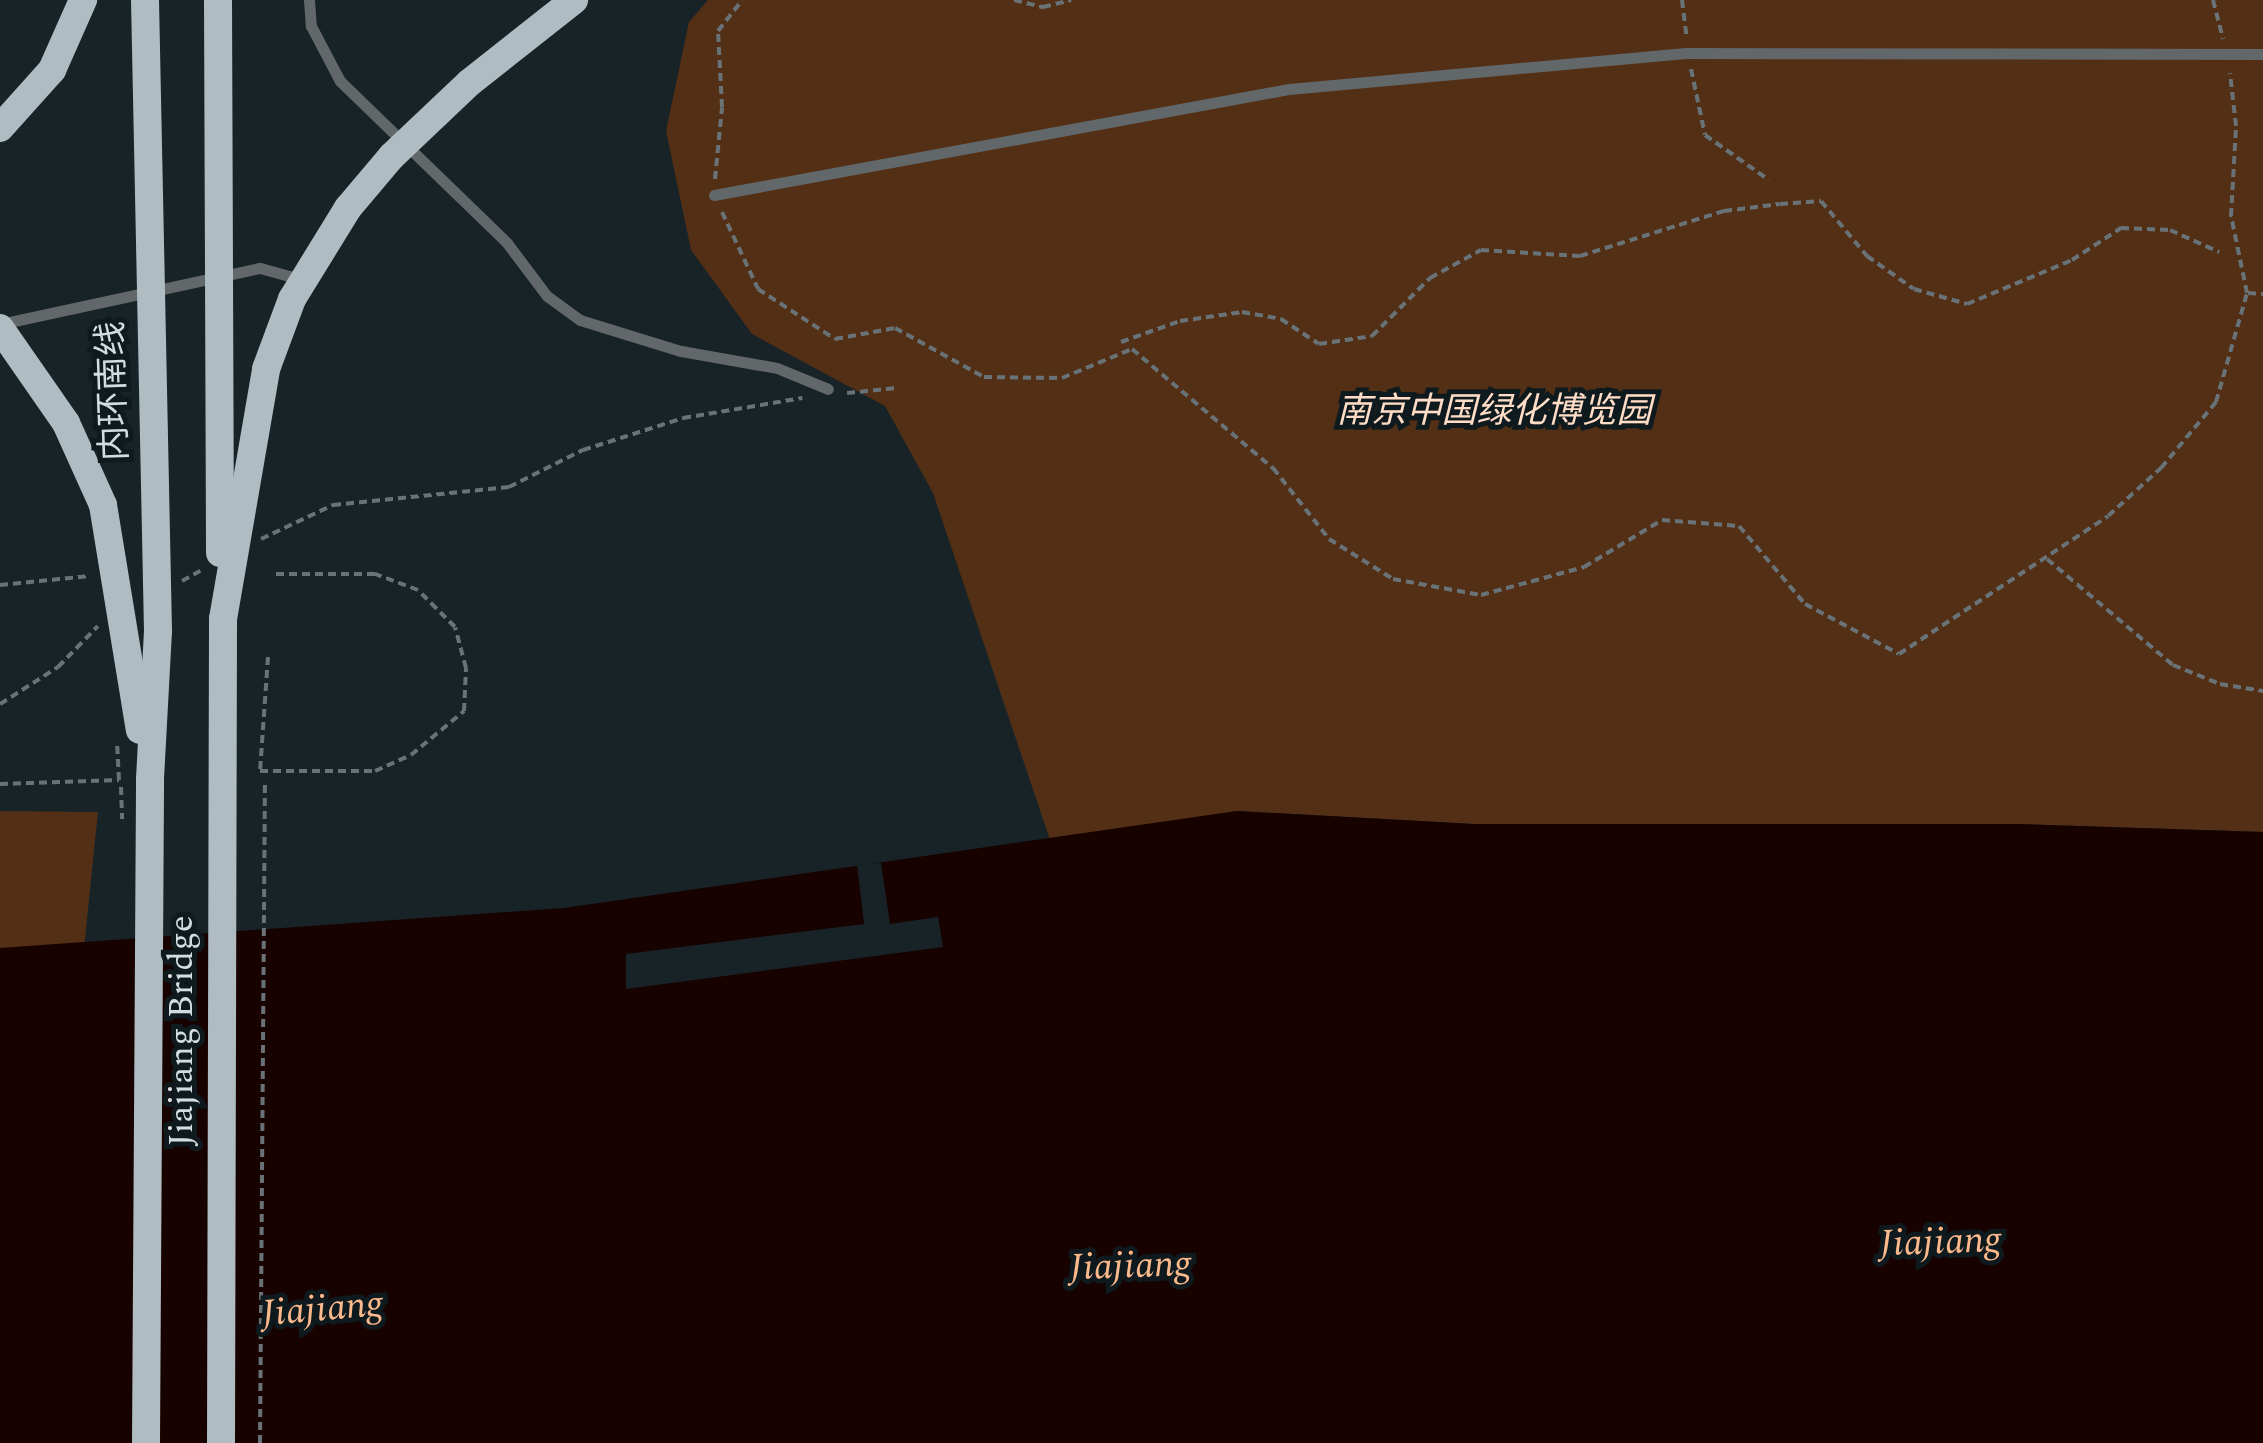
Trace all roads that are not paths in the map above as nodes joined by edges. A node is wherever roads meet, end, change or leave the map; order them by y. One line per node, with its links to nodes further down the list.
1 (83, 0): 9 (highway)
2 (145, 0): 15 (highway, 内环南线, bridge)
3 (218, 0): 14 (highway, bridge)
4 (308, 0): 13 (lane)
5 (574, 0): 7 (highway, bridge)
6 (589, 0): 7 (highway, bridge)
7 (551, 22): 14 (highway, bridge)
8 (2263, 54): 10 (lane)
9 (0, 128)
10 (714, 195)
11 (300, 279): 12 (lane)
12 (0, 326): 15 (highway, bridge)
13 (828, 389)
14 (223, 619): 17 (highway, Jiajiang Bridge)
15 (150, 780): 16 (highway, Jiajiang Bridge)
16 (146, 1443)
17 (221, 1443)

